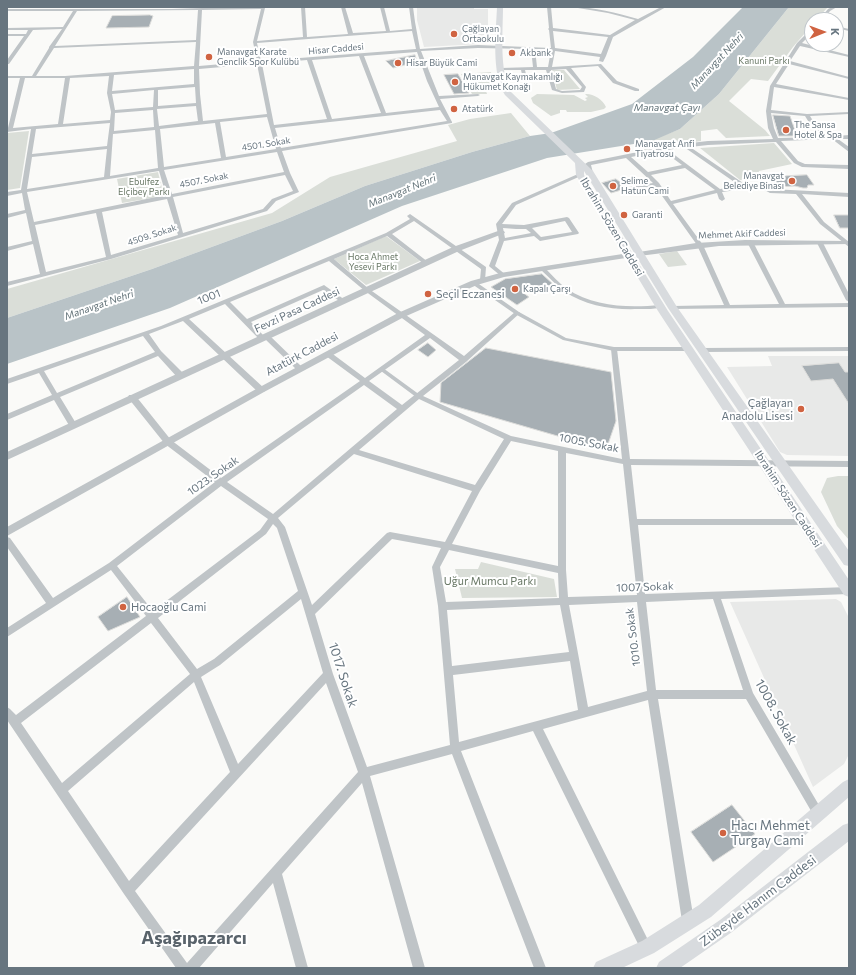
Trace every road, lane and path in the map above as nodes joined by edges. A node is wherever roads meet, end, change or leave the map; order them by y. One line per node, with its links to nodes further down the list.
1 (263, 7): 2 (street); 15 (street); 35 (street)
2 (272, 7)
3 (303, 7): 32 (street)
4 (343, 7): 30 (street)
5 (382, 7): 27 (street)
6 (411, 7): 26 (street, 4501. Sokak)
7 (493, 7): 37 (main road)
8 (500, 7): 37 (main road)
9 (549, 7): 25 (street)
10 (574, 7): 20 (street)
11 (607, 7): 20 (street)
12 (664, 7): 21 (street)
13 (146, 8): 14 (street); 19 (street)
14 (187, 8): 17 (street)
15 (226, 8): 17 (street)
16 (48, 9): 18 (street); 19 (street)
17 (200, 9): 34 (street)
18 (7, 10)
19 (76, 10): 22 (street)
20 (603, 11): 21 (street)
21 (639, 20): 31 (street)
22 (63, 28): 24 (street); 38 (street)
23 (7, 29): 24 (street)
24 (31, 29): 29 (street)
25 (550, 29): 31 (street); 40 (street)
26 (414, 30): 27 (street); 41 (street, 4501. Sokak)
27 (388, 32): 30 (street)
28 (7, 35): 29 (street)
29 (26, 35): 46 (street)
30 (352, 35): 32 (street)
31 (611, 36): 43 (street)
32 (306, 38): 35 (street)
33 (804, 39): 36 (street)
34 (198, 41): 38 (street); 50 (street)
35 (255, 42): 48 (street)
36 (799, 44): 44 (street); 47 (street)
37 (496, 46): 39 (street, Hisar Caddesi); 41 (street, Hisar Caddesi); 55 (main road); 80 (main road)
38 (51, 47): 59 (street)
39 (533, 48): 40 (street, Hisar Caddesi); 52 (street)
40 (553, 49): 43 (street, Hisar Caddesi); 53 (street)
41 (420, 50): 42 (street, Hisar Caddesi); 69 (street, 4501. Sokak)
42 (361, 55): 45 (street, Hisar Caddesi); 78 (street)
43 (604, 56): 49 (street)
44 (849, 56)
45 (309, 59): 48 (street, Hisar Caddesi); 82 (street)
46 (7, 62)
47 (787, 62): 61 (street); 63 (street)
48 (259, 63): 50 (street, Hisar Caddesi); 77 (street)
49 (599, 65): 54 (street); 65 (street)
50 (197, 68): 56 (street, Hisar Caddesi); 62 (street)
51 (523, 68): 52 (street); 55 (street); 66 (street)
52 (535, 68): 53 (street)
53 (549, 68): 54 (street); 54 (street)
54 (568, 68)
55 (501, 69): 80 (main road)
56 (112, 74): 60 (street, Hisar Caddesi); 67 (street)
57 (7, 77): 58 (street, Hisar Caddesi)
58 (23, 77): 59 (street, Hisar Caddesi); 89 (street)
59 (33, 77): 60 (street, Hisar Caddesi)
60 (68, 77): 85 (street)
61 (849, 78)
62 (196, 85): 64 (street); 71 (street)
63 (773, 85): 70 (street); 74 (street)
64 (156, 89): 67 (street); 72 (street)
65 (637, 90)
66 (528, 91)
67 (109, 93): 75 (street)
68 (478, 95): 69 (street)
69 (437, 98): 73 (street, 4501. Sokak)
70 (849, 99)
71 (197, 104): 72 (street); 84 (street)
72 (155, 108): 75 (street); 87 (street)
73 (441, 108): 78 (street); 98 (street, 4501. Sokak)
74 (768, 111): 79 (street); 94 (street)
75 (113, 112): 81 (street)
76 (849, 113): 79 (street)
77 (268, 115): 83 (street); 88 (street)
78 (384, 115): 82 (street)
79 (807, 115): 93 (street)
80 (535, 119): 103 (main road)
81 (111, 121): 85 (street); 90 (street)
82 (330, 121): 88 (street)
83 (217, 122): 84 (street); 102 (street)
84 (201, 123): 87 (street)
85 (60, 125): 86 (street)
86 (34, 128): 89 (street); 100 (street)
87 (157, 128): 90 (street); 106 (street)
88 (272, 128): 98 (street)
89 (9, 130)
90 (111, 133): 96 (street)
91 (832, 137): 92 (street); 93 (street); 99 (street)
92 (849, 137)
93 (821, 138): 94 (street)
94 (776, 139): 95 (street); 105 (street)
95 (686, 146): 97 (street); 113 (street)
96 (110, 147): 100 (street); 111 (street)
97 (664, 149): 101 (street); 104 (street)
98 (279, 150): 102 (street, 4501. Sokak); 107 (street)
99 (849, 150)
100 (29, 156): 115 (street)
101 (627, 156): 108 (street); 109 (street)
102 (224, 158): 106 (street, 4501. Sokak)
103 (577, 161): 108 (main road, Ibrahim Sözen Caddesi); 110 (main road, Ibrahim Sözen Caddesi)
104 (685, 166): 109 (street); 116 (street)
105 (849, 167)
106 (161, 168): 111 (street, 4501. Sokak); 120 (street)
107 (287, 173): 120 (street, 4507. Sokak); 131 (street, 4509. Sokak)
108 (590, 174): 140 (main road, Ibrahim Sözen Caddesi)
109 (647, 174): 112 (street)
110 (580, 175): 127 (street); 140 (main road, Ibrahim Sözen Caddesi)
111 (107, 177): 115 (street, 4501. Sokak)
112 (657, 184): 114 (street); 122 (street)
113 (745, 187): 116 (street); 117 (street)
114 (632, 188)
115 (24, 191): 118 (street, 4501. Sokak); 123 (street)
116 (719, 191): 121 (street); 122 (street)
117 (798, 193): 119 (street); 136 (street)
118 (7, 194)
119 (849, 195)
120 (169, 197): 124 (street, 4507. Sokak); 131 (street)
121 (722, 199)
122 (670, 203): 137 (street)
123 (27, 211): 125 (street); 126 (street)
124 (98, 211): 126 (street, 4507. Sokak); 141 (street)
125 (7, 216)
126 (31, 224): 133 (street)
127 (499, 225): 128 (street); 132 (street)
128 (528, 227): 130 (street); 130 (street)
129 (388, 234): 139 (street, 1001); 142 (street, 1001); 143 (street)
130 (534, 234): 132 (street)
131 (181, 235): 141 (street, 4509. Sokak)
132 (502, 237): 139 (street, Fevzi Pasa Caddesi); 146 (street)
133 (35, 242): 138 (street); 145 (street)
134 (750, 242): 135 (street, Mehmet Akif Caddesi); 137 (street, Mehmet Akif Caddesi); 156 (street)
135 (820, 243): 136 (street, Mehmet Akif Caddesi); 151 (street)
136 (848, 244)
137 (700, 245): 140 (street, Mehmet Akif Caddesi); 157 (street)
138 (7, 248)
139 (456, 249): 143 (street, Fevzi Pasa Caddesi); 147 (street)
140 (634, 254): 144 (street, Atatürk Caddesi); 155 (main road, Ibrahim Sözen Caddesi); 158 (main road, Ibrahim Sözen Caddesi)
141 (109, 258): 145 (street, 4509. Sokak)
142 (329, 258): 150 (street); 152 (street, 1001)
143 (426, 263): 150 (street, Fevzi Pasa Caddesi)
144 (543, 269): 146 (street, Atatürk Caddesi); 155 (street)
145 (43, 274): 149 (street, 4509. Sokak)
146 (503, 275): 147 (street, Atatürk Caddesi)
147 (483, 280): 148 (street, Atatürk Caddesi)
148 (474, 282): 159 (street); 160 (street, Atatürk Caddesi)
149 (7, 284)
150 (367, 290): 153 (street, Fevzi Pasa Caddesi); 160 (street)
151 (849, 300)
152 (226, 301): 161 (street, 1001); 162 (street)
153 (343, 301): 162 (street); 165 (street, Fevzi Pasa Caddesi)
154 (849, 305): 156 (street)
155 (660, 306): 167 (main road, Ibrahim Sözen Caddesi)
156 (783, 306): 157 (street)
157 (728, 307): 158 (street)
158 (673, 308): 169 (main road, Ibrahim Sözen Caddesi)
159 (517, 314): 166 (street); 173 (street)
160 (401, 315): 164 (street); 171 (street, Atatürk Caddesi)
161 (184, 318): 163 (street, 1001); 172 (street)
162 (246, 322): 165 (street)
163 (144, 333): 170 (street); 175 (street, 1001)
164 (430, 335): 173 (street); 176 (street, 1023. Sokak)
165 (264, 337): 172 (street, Fevzi Pasa Caddesi); 174 (street)
166 (614, 348): 167 (street); 192 (street, 1010. Sokak)
167 (688, 349): 194 (main road, Ibrahim Sözen Caddesi)
168 (849, 349): 169 (street)
169 (702, 350): 193 (main road, Ibrahim Sözen Caddesi)
170 (159, 353): 177 (street); 181 (street)
171 (328, 354): 174 (street, Atatürk Caddesi); 178 (street)
172 (223, 356): 177 (street, Fevzi Pasa Caddesi); 180 (street)
173 (464, 360): 182 (street)
174 (300, 369): 180 (street, Atatürk Caddesi)
175 (40, 370): 179 (street, 1001); 181 (street)
176 (383, 370): 178 (street, 1023. Sokak); 182 (street)
177 (180, 375): 183 (street, Fevzi Pasa Caddesi)
178 (365, 381): 184 (street); 196 (street, 1023. Sokak)
179 (7, 382)
180 (261, 390): 188 (street, Atatürk Caddesi)
181 (56, 396): 185 (street); 186 (street)
182 (418, 396): 184 (street); 187 (street, 1005. Sokak)
183 (132, 397): 186 (street, Fevzi Pasa Caddesi); 188 (street, 1017. Sokak)
184 (402, 409): 190 (street)
185 (7, 417)
186 (73, 425): 191 (street, Fevzi Pasa Caddesi)
187 (509, 438): 189 (street, 1005. Sokak); 197 (street)
188 (168, 442): 196 (street, 1017. Sokak); 201 (street, Atatürk Caddesi)
189 (562, 449): 192 (street, 1005. Sokak); 206 (street)
190 (353, 451): 197 (street); 198 (street)
191 (7, 456)
192 (625, 462): 194 (street, 1005. Sokak); 199 (street, 1010. Sokak)
193 (780, 462): 194 (street, 1005. Sokak); 195 (street, 1005. Sokak); 204 (main road, Ibrahim Sözen Caddesi)
194 (765, 463): 200 (main road, Ibrahim Sözen Caddesi)
195 (849, 464)
196 (221, 482): 198 (street, 1017. Sokak); 205 (street, 1023. Sokak)
197 (477, 490): 203 (street)
198 (273, 518): 208 (street, 1017. Sokak); 215 (street)
199 (634, 522): 200 (street); 210 (street, 1010. Sokak)
200 (803, 522): 207 (main road, Ibrahim Sözen Caddesi)
201 (7, 532)
202 (7, 540): 212 (street)
203 (446, 546): 206 (street); 213 (street); 214 (street)
204 (849, 561)
205 (112, 565): 212 (street, 1023. Sokak); 215 (street)
206 (562, 570): 211 (street)
207 (849, 591): 209 (street, 1007 Sokak)
208 (303, 592): 214 (street, 1017. Sokak); 220 (street)
209 (716, 596): 210 (street, 1007 Sokak); 222 (street, 1008. Sokak)
210 (641, 599): 211 (street, 1007 Sokak); 221 (street, 1010. Sokak)
211 (565, 601): 213 (street, 1007 Sokak); 217 (street)
212 (52, 604): 216 (street, 1023. Sokak)
213 (442, 606): 218 (street)
214 (310, 613): 219 (street, 1017. Sokak)
215 (152, 618): 220 (street); 225 (street)
216 (7, 633)
217 (574, 656): 218 (street); 224 (street)
218 (448, 671): 227 (street)
219 (328, 674): 228 (street); 229 (street, 1017. Sokak)
220 (196, 675): 228 (street); 231 (street)
221 (652, 694): 222 (street); 224 (street); 236 (street, 1010. Sokak)
222 (749, 695): 232 (street, 1008. Sokak)
223 (7, 712): 225 (street)
224 (584, 713): 226 (street)
225 (15, 722): 231 (street)
226 (536, 726): 227 (street); 237 (street)
227 (455, 748): 229 (street); 242 (street)
228 (236, 773): 235 (street)
229 (364, 773): 234 (street); 241 (street, 1017. Sokak)
230 (849, 787): 232 (main road, Zübeyde Hanım Caddesi)
231 (62, 790): 235 (street)
232 (818, 812): 236 (main road, Zübeyde Hanım Caddesi)
233 (849, 831): 244 (main road, Zübeyde Hanım Caddesi)
234 (276, 872): 239 (street); 240 (street)
235 (128, 890): 238 (street)
236 (688, 921): 237 (main road, Zübeyde Hanım Caddesi)
237 (646, 948): 243 (main road, Zübeyde Hanım Caddesi)
238 (183, 968)
239 (191, 968)
240 (302, 968)
241 (420, 968)
242 (540, 968)
243 (602, 968)
244 (665, 968)

